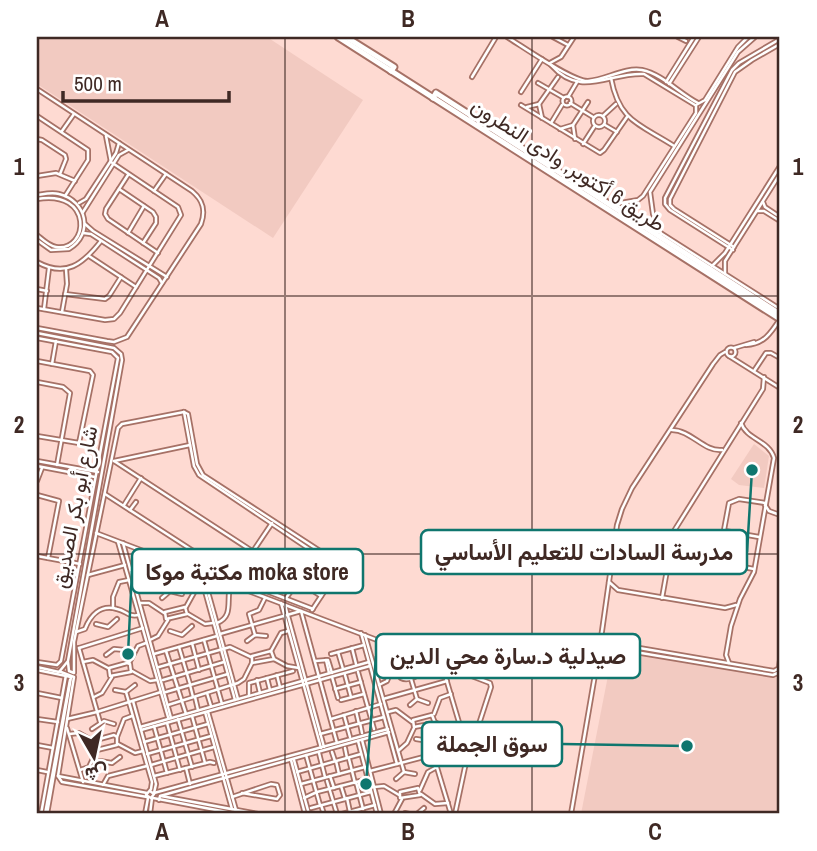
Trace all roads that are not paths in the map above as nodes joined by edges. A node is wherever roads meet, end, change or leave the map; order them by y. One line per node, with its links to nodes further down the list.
1 (338, 37): 18 (street, طريق 6 أكتوبر, وادى النطرون)
2 (346, 37): 18 (street, طريق 6 أكتوبر, وادى النطرون)
3 (496, 37): 22 (street)
4 (507, 37): 16 (street)
5 (553, 37): 14 (street)
6 (574, 37): 14 (street)
7 (678, 37): 12 (street)
8 (696, 37): 26 (street)
9 (748, 37): 30 (street)
10 (755, 37): 30 (street)
11 (780, 39): 38 (street)
12 (686, 41)
13 (780, 44): 38 (street)
14 (568, 46): 15 (street)
15 (561, 57): 17 (street); 20 (street)
16 (542, 59): 17 (street); 29 (street)
17 (550, 64): 19 (street); 20 (street)
18 (393, 69): 108 (street, طريق 6 أكتوبر, وادى النطرون)
19 (556, 70): 20 (street); 21 (street)
20 (563, 72): 21 (street); 23 (street); 24 (street)
21 (558, 76): 28 (street)
22 (472, 77)
23 (611, 77): 24 (street); 26 (street); 34 (street)
24 (577, 82): 31 (street)
25 (538, 83): 28 (street)
26 (666, 85): 37 (street)
27 (37, 89): 43 (street)
28 (549, 89): 31 (street); 35 (street)
29 (521, 92)
30 (710, 94): 37 (street); 40 (street)
31 (566, 97): 32 (street); 36 (street)
32 (570, 103): 36 (street); 42 (street)
33 (588, 103): 42 (street)
34 (617, 103): 45 (street); 47 (street)
35 (539, 104): 41 (street); 48 (street)
36 (563, 104): 49 (street)
37 (696, 104): 40 (street); 53 (street)
38 (716, 104): 94 (street)
39 (521, 105): 41 (street)
40 (703, 107): 53 (street)
41 (526, 108): 48 (street)
42 (583, 111): 46 (street); 50 (street)
43 (75, 114): 55 (street); 57 (street)
44 (37, 116): 55 (street)
45 (603, 116): 46 (street); 51 (street)
46 (593, 117): 52 (street)
47 (627, 117): 56 (street); 62 (street)
48 (542, 118): 49 (street)
49 (551, 123): 54 (street)
50 (573, 125): 54 (street); 59 (street)
51 (605, 125): 52 (street); 56 (street)
52 (594, 127): 61 (street)
53 (688, 128): 62 (street); 66 (street)
54 (560, 129): 59 (street)
55 (62, 131): 72 (street)
56 (617, 132): 61 (street)
57 (106, 135): 60 (street); 64 (street)
58 (37, 139): 67 (street)
59 (575, 139): 61 (street)
60 (119, 143): 63 (street); 64 (street)
61 (583, 144)
62 (674, 146): 66 (street)
63 (130, 150): 64 (street); 69 (street)
64 (112, 163): 68 (street); 80 (street); 84 (street)
65 (780, 166): 94 (street)
66 (662, 170): 73 (street)
67 (60, 174): 71 (street); 72 (street)
68 (128, 174): 74 (street); 75 (street)
69 (166, 174): 75 (street); 105 (street)
70 (780, 174): 79 (street)
71 (37, 176)
72 (75, 181): 76 (street)
73 (650, 188): 78 (street); 81 (street)
74 (119, 189): 82 (street); 88 (street)
75 (154, 191): 95 (street)
76 (65, 196): 77 (street); 80 (street)
77 (37, 197): 90 (street)
78 (640, 199): 81 (street); 89 (street)
79 (763, 202): 83 (street); 85 (street)
80 (78, 204): 84 (street)
81 (651, 204): 89 (street)
82 (144, 206): 88 (street); 93 (street)
83 (757, 211): 85 (street); 94 (street)
84 (83, 212): 86 (street)
85 (780, 219)
86 (85, 224): 87 (street); 102 (street)
87 (83, 233): 91 (street); 92 (street)
88 (128, 233): 93 (street)
89 (661, 234): 99 (street)
90 (37, 235)
91 (37, 240)
92 (101, 241): 97 (street); 102 (street)
93 (143, 243): 95 (street)
94 (732, 247): 96 (street)
95 (158, 253): 102 (street)
96 (727, 254): 99 (street); 103 (street)
97 (89, 257): 101 (street); 104 (street)
98 (37, 262): 100 (street)
99 (712, 266): 103 (street)
100 (50, 268): 101 (street); 110 (street)
101 (66, 269): 111 (street)
102 (148, 269): 105 (street); 106 (street); 107 (street)
103 (725, 274): 108 (street)
104 (121, 277): 107 (street); 111 (street)
105 (167, 277): 106 (street)
106 (162, 285): 116 (street)
107 (136, 287): 114 (street)
108 (738, 287): 115 (street, طريق 6 أكتوبر, وادى النطرون); 115 (street)
109 (37, 289): 110 (street)
110 (47, 291): 113 (street)
111 (65, 294): 114 (street)
112 (37, 308): 113 (street)
113 (44, 309): 114 (street)
114 (62, 312)
115 (780, 315): 120 (street)
116 (37, 328)
117 (37, 335): 118 (street); 119 (street)
118 (57, 341): 119 (street); 127 (street)
119 (77, 343): 152 (street, شارع أبو بكر الصديق)
120 (734, 348): 121 (street); 122 (street)
121 (725, 352): 123 (street); 134 (street)
122 (735, 353): 123 (street); 126 (street)
123 (729, 356): 126 (street)
124 (780, 358): 128 (street)
125 (37, 361): 127 (street)
126 (738, 362): 128 (street)
127 (52, 364): 141 (street)
128 (754, 371): 129 (street)
129 (764, 377): 131 (street); 133 (street)
130 (37, 382): 141 (street)
131 (775, 384): 132 (street); 133 (street)
132 (780, 388)
133 (763, 389): 135 (street)
134 (677, 421): 136 (street); 137 (street)
135 (741, 424): 138 (street); 139 (street)
136 (672, 430): 137 (street); 183 (street)
137 (681, 430): 144 (street)
138 (735, 432): 139 (street); 143 (street)
139 (746, 433): 158 (street)
140 (37, 436): 141 (street)
141 (62, 441): 148 (street)
142 (192, 445): 145 (street); 145 (street); 163 (street)
143 (723, 449): 144 (street); 146 (street)
144 (713, 450): 146 (street)
145 (113, 461): 153 (street); 155 (street)
146 (716, 463): 198 (street)
147 (37, 464): 148 (street); 149 (street); 151 (street)
148 (57, 465): 150 (street)
149 (43, 467): 150 (street); 151 (street)
150 (70, 469): 152 (street)
151 (38, 475): 154 (street)
152 (98, 475): 168 (street, شارع أبو بكر الصديق)
153 (141, 478): 159 (street); 169 (street)
154 (37, 481)
155 (105, 494): 159 (street); 165 (street)
156 (37, 495): 171 (street)
157 (136, 502): 160 (street)
158 (765, 504): 161 (street); 162 (street); 164 (street)
159 (123, 506): 160 (street)
160 (130, 510): 179 (street)
161 (778, 514): 162 (street)
162 (763, 519): 166 (street)
163 (272, 522): 169 (street); 195 (street)
164 (723, 531): 166 (street); 174 (street)
165 (96, 534): 167 (street); 178 (street)
166 (759, 537): 174 (street)
167 (121, 543): 173 (street); 176 (street); 188 (street)
168 (86, 546): 172 (street, شارع أبو بكر الصديق); 184 (street)
169 (253, 552): 179 (street); 182 (street)
170 (37, 556): 171 (street)
171 (48, 558): 172 (street)
172 (80, 564): 184 (street, شارع أبو بكر الصديق)
173 (125, 565): 178 (street); 180 (street)
174 (755, 569): 200 (street)
175 (151, 570): 186 (street)
176 (192, 570): 177 (street); 181 (street)
177 (202, 573): 185 (street); 187 (street); 191 (street)
178 (86, 576): 222 (street)
179 (235, 579): 185 (street); 197 (street)
180 (129, 580): 201 (street); 203 (street)
181 (167, 581): 186 (street); 190 (street)
182 (298, 582): 195 (street); 197 (street)
183 (608, 582): 189 (street); 193 (street)
184 (79, 584): 255 (street); 266 (street, شارع أبو بكر الصديق)
185 (231, 584): 194 (street); 215 (street)
186 (149, 586): 188 (street)
187 (204, 587): 191 (street); 202 (street)
188 (136, 590): 201 (street)
189 (618, 590): 193 (street); 198 (street)
190 (170, 591): 192 (street); 196 (street)
191 (207, 592): 215 (street)
192 (182, 594)
193 (607, 595): 258 (street)
194 (265, 597): 199 (street); 217 (street)
195 (321, 597): 205 (street)
196 (162, 598)
197 (286, 598): 205 (street)
198 (662, 598): 204 (street)
199 (283, 604): 206 (street); 211 (street)
200 (737, 605): 204 (street); 212 (street)
201 (139, 606): 207 (street); 210 (street); 229 (street)
202 (186, 607): 207 (street); 208 (street)
203 (113, 608): 210 (street); 222 (street)
204 (725, 608): 212 (street)
205 (313, 609): 209 (street)
206 (301, 611): 209 (street); 211 (street); 256 (street)
207 (164, 613): 214 (street)
208 (188, 614): 214 (street); 215 (street)
209 (309, 614): 223 (street)
210 (139, 615): 219 (street)
211 (286, 615): 217 (street); 221 (street); 233 (street)
212 (733, 617): 248 (street)
213 (117, 619): 216 (street)
214 (168, 620): 229 (street)
215 (215, 622): 225 (street)
216 (96, 624)
217 (252, 625): 225 (street); 226 (street)
218 (191, 626): 224 (street)
219 (143, 628): 229 (street); 237 (street)
220 (170, 631): 224 (street)
221 (288, 631): 233 (street); 242 (street)
222 (76, 632): 237 (street)
223 (363, 634): 232 (street); 234 (street); 284 (street)
224 (182, 635): 235 (street)
225 (219, 635): 228 (street); 239 (street)
226 (255, 635): 227 (street); 230 (street)
227 (266, 636)
228 (204, 640): 231 (street); 244 (street)
229 (148, 641): 245 (street); 259 (street); 285 (street)
230 (247, 641)
231 (192, 643): 235 (street); 249 (street)
232 (390, 644): 264 (street); 302 (street)
233 (294, 645): 268 (street); 296 (street)
234 (364, 645): 238 (street); 263 (street)
235 (185, 646): 236 (street)
236 (179, 647): 241 (street); 253 (street)
237 (77, 648): 255 (street); 257 (street)
238 (352, 648): 243 (street); 262 (street)
239 (223, 649): 244 (street); 250 (street); 251 (street)
240 (125, 650): 247 (street)
241 (166, 650): 245 (street); 261 (street)
242 (271, 651): 250 (street); 252 (street)
243 (338, 652): 246 (street); 271 (street)
244 (208, 653): 249 (street); 267 (street)
245 (154, 654): 269 (street)
246 (331, 654)
247 (106, 655)
248 (726, 655): 258 (street); 265 (street)
249 (196, 657): 253 (street); 272 (street)
250 (251, 657): 260 (street)
251 (225, 659): 267 (street); 279 (street); 300 (street)
252 (274, 659): 260 (street); 268 (street)
253 (183, 660): 261 (street); 278 (street)
254 (780, 660): 265 (street)
255 (68, 661): 273 (street)
256 (315, 661): 280 (street); 290 (street)
257 (83, 662): 270 (street); 320 (street)
258 (719, 662): 265 (street)
259 (129, 663): 270 (street); 274 (street)
260 (253, 663): 300 (street)
261 (170, 664): 269 (street); 287 (street)
262 (356, 664)
263 (370, 664): 271 (street); 280 (street); 284 (street)
264 (442, 664): 295 (street); 397 (street)
265 (729, 664)
266 (37, 666): 273 (street); 281 (street)
267 (212, 666): 272 (street); 288 (street)
268 (299, 667): 296 (street)
269 (158, 668): 285 (street)
270 (109, 669): 286 (street)
271 (344, 669): 280 (street)
272 (199, 670): 278 (street)
273 (59, 671): 348 (street)
274 (132, 671): 285 (street); 286 (street)
275 (293, 671): 282 (street)
276 (358, 672): 297 (street)
277 (780, 672): 490 (street)
278 (187, 673): 287 (street); 299 (street)
279 (228, 674): 288 (street); 300 (street)
280 (331, 674): 290 (street); 306 (street)
281 (66, 675): 292 (street); 323 (street)
282 (277, 675): 289 (street); 303 (street)
283 (345, 675): 301 (street)
284 (374, 675): 302 (street); 331 (street)
285 (157, 676): 311 (street); 332 (street)
286 (112, 677): 320 (street)
287 (174, 677): 293 (street); 304 (street)
288 (215, 678): 299 (street); 305 (street)
289 (267, 678): 294 (street); 308 (street)
290 (320, 678): 296 (street); 350 (street)
291 (411, 678): 291 (street); 309 (street)
292 (70, 680): 338 (street); 393 (street)
293 (163, 680)
294 (257, 680): 315 (street); 319 (street)
295 (447, 681): 309 (street); 318 (street)
296 (305, 682): 303 (street); 316 (street); 374 (street); 395 (street)
297 (361, 682): 301 (street); 317 (street)
298 (135, 685): 310 (street)
299 (190, 685): 304 (street); 321 (street)
300 (233, 685): 305 (street); 324 (street)
301 (348, 685): 306 (street); 322 (street)
302 (379, 685): 325 (street)
303 (280, 687): 308 (street)
304 (178, 689): 312 (street); 328 (street)
305 (219, 689): 314 (street); 330 (street)
306 (335, 689): 322 (street)
307 (115, 690): 310 (street)
308 (270, 690): 316 (street)
309 (415, 690): 325 (street); 326 (street)
310 (126, 692): 327 (street)
311 (161, 692): 327 (street); 351 (street)
312 (166, 692)
313 (37, 693): 323 (street)
314 (207, 693): 321 (street); 334 (street)
315 (260, 693): 316 (street); 319 (street)
316 (265, 693): 330 (street)
317 (364, 694): 322 (street); 335 (street)
318 (451, 694): 345 (street); 367 (street)
319 (249, 696): 324 (street)
320 (93, 697): 339 (street)
321 (194, 697): 328 (street); 336 (street)
322 (351, 697)
323 (62, 698): 338 (street)
324 (237, 699): 330 (street)
325 (383, 699): 342 (street)
326 (417, 699): 329 (street); 333 (street)
327 (131, 701): 339 (street); 343 (street); 363 (street)
328 (182, 701): 332 (street); 341 (street)
329 (428, 703)
330 (225, 704): 334 (street); 340 (street)
331 (381, 704): 335 (street); 342 (street)
332 (168, 705): 351 (street)
333 (410, 705)
334 (211, 707): 336 (street)
335 (368, 708): 337 (street); 352 (street)
336 (198, 710): 341 (street)
337 (356, 711): 344 (street); 357 (street)
338 (61, 712): 353 (street); 393 (street)
339 (97, 712): 348 (street); 354 (street)
340 (206, 712): 346 (street); 360 (street); 390 (street)
341 (186, 714): 351 (street)
342 (385, 714): 352 (street); 355 (street); 369 (street); 401 (street)
343 (133, 715): 378 (street); 386 (street)
344 (344, 715): 350 (street); 362 (street)
345 (433, 715): 355 (street); 356 (street)
346 (191, 716): 349 (street); 364 (street)
347 (37, 719): 353 (street)
348 (67, 719): 358 (street)
349 (178, 719): 351 (street); 370 (street)
350 (331, 719): 368 (street)
351 (169, 720): 361 (street); 363 (street); 376 (street)
352 (372, 720): 357 (street); 371 (street)
353 (58, 722): 393 (street)
354 (100, 722): 359 (street); 366 (street)
355 (412, 722): 365 (street)
356 (435, 722): 365 (street); 367 (street)
357 (359, 723): 362 (street); 372 (street)
358 (66, 724): 373 (street); 446 (street)
359 (114, 724)
360 (208, 724): 364 (street); 377 (street)
361 (154, 726): 363 (street); 380 (street)
362 (347, 727): 368 (street); 379 (street)
363 (140, 728): 386 (street)
364 (195, 728): 370 (street); 382 (street)
365 (414, 728): 401 (street)
366 (92, 729)
367 (461, 729): 392 (street)
368 (334, 730): 374 (street); 391 (street)
369 (388, 730): 371 (street); 418 (street)
370 (182, 732): 376 (street); 387 (street)
371 (376, 732): 383 (street); 391 (street)
372 (362, 733)
373 (69, 734): 385 (street); 430 (street)
374 (320, 734): 395 (street)
375 (439, 734): 384 (street)
376 (170, 735): 380 (street); 394 (street)
377 (211, 736): 382 (street); 390 (street)
378 (117, 737): 385 (street); 389 (street)
379 (350, 737)
380 (157, 738): 386 (street); 399 (street)
381 (416, 739): 384 (street)
382 (198, 740): 387 (street); 400 (street)
383 (360, 740): 391 (street); 407 (street); 431 (street)
384 (429, 741): 408 (street)
385 (95, 742): 398 (street)
386 (143, 743): 403 (street)
387 (185, 743): 394 (street); 405 (street)
388 (37, 744): 393 (street)
389 (118, 744): 398 (street); 403 (street)
390 (215, 745): 400 (street); 440 (street)
391 (338, 745): 395 (street); 406 (street)
392 (466, 746): 397 (street); 408 (street)
393 (57, 747): 432 (street); 445 (street); 482 (street)
394 (173, 747): 399 (street); 411 (street)
395 (322, 747): 406 (street)
396 (345, 748): 410 (street)
397 (471, 749): 489 (street)
398 (97, 750): 430 (street)
399 (160, 750): 403 (street); 414 (street)
400 (201, 751): 405 (street); 416 (street)
401 (398, 751): 418 (street)
402 (332, 752): 415 (street)
403 (145, 753): 419 (street)
404 (319, 753): 420 (street)
405 (188, 754): 411 (street); 421 (street)
406 (306, 754): 412 (street); 422 (street); 425 (street)
407 (361, 754): 410 (street); 423 (street)
408 (433, 754): 418 (street); 426 (street)
409 (120, 757): 413 (street)
410 (348, 757): 415 (street); 429 (street)
411 (177, 758): 414 (street); 428 (street)
412 (292, 759): 422 (street); 433 (street); 479 (street)
413 (100, 761)
414 (164, 761): 419 (street); 435 (street)
415 (335, 761): 420 (street); 436 (street)
416 (205, 763): 417 (street); 421 (street)
417 (214, 763)
418 (399, 763): 431 (street); 434 (street)
419 (149, 765): 438 (street); 451 (street); 452 (street)
420 (322, 765): 425 (street); 441 (street)
421 (192, 766): 424 (street)
422 (262, 766): 440 (street)
423 (365, 767): 429 (street); 442 (street)
424 (186, 768): 428 (street); 449 (street)
425 (310, 768): 433 (street); 444 (street)
426 (437, 768): 459 (street); 472 (street)
427 (37, 770): 432 (street)
428 (180, 770): 435 (street)
429 (352, 770): 436 (street); 448 (street)
430 (80, 771): 446 (street)
431 (370, 771): 454 (street)
432 (49, 772): 445 (street)
433 (297, 772): 450 (street)
434 (404, 772): 437 (street); 443 (street)
435 (167, 773): 438 (street)
436 (339, 774): 439 (street)
437 (415, 774)
438 (154, 776): 452 (street)
439 (330, 776): 441 (street); 456 (street)
440 (224, 777): 447 (street); 465 (street); 478 (street)
441 (326, 779): 444 (street); 456 (street)
442 (368, 779): 448 (street); 458 (street)
443 (396, 779)
444 (313, 780): 450 (street); 461 (street)
445 (49, 781): 482 (street)
446 (84, 783): 451 (street); 462 (street)
447 (199, 783): 449 (street); 457 (street)
448 (356, 783): 453 (street); 463 (street)
449 (190, 784): 464 (street)
450 (301, 784): 468 (street)
451 (103, 785): 462 (street)
452 (155, 785): 462 (street); 464 (street)
453 (341, 786): 456 (street); 470 (street)
454 (374, 787): 467 (street); 481 (street)
455 (258, 788): 460 (street); 466 (street); 466 (street)
456 (332, 788): 461 (street); 471 (street)
457 (176, 792): 464 (street); 469 (street)
458 (372, 792): 463 (street); 474 (street)
459 (420, 792): 467 (street); 467 (street); 472 (street)
460 (242, 793): 465 (street); 466 (street)
461 (317, 793): 468 (street); 473 (street)
462 (151, 795): 464 (street); 483 (street)
463 (359, 795): 470 (street); 477 (street)
464 (160, 796): 469 (street); 475 (street)
465 (232, 796): 478 (street)
466 (259, 796)
467 (400, 797): 487 (street)
468 (304, 798): 479 (street)
469 (177, 799): 475 (street)
470 (346, 799): 471 (street); 480 (street)
471 (334, 802): 473 (street); 486 (street)
472 (448, 803): 489 (street)
473 (321, 805): 479 (street); 485 (street)
474 (375, 805): 477 (street); 481 (street)
475 (201, 806): 478 (street); 478 (street)
476 (424, 808): 488 (street)
477 (363, 809): 480 (street)
478 (235, 811): 484 (street)
479 (308, 811)
480 (351, 812): 486 (street)
481 (379, 812)
482 (44, 814)
483 (148, 814)
484 (258, 814)
485 (324, 814)
486 (340, 814)
487 (394, 814)
488 (417, 814)
489 (453, 814)
490 (571, 814)

